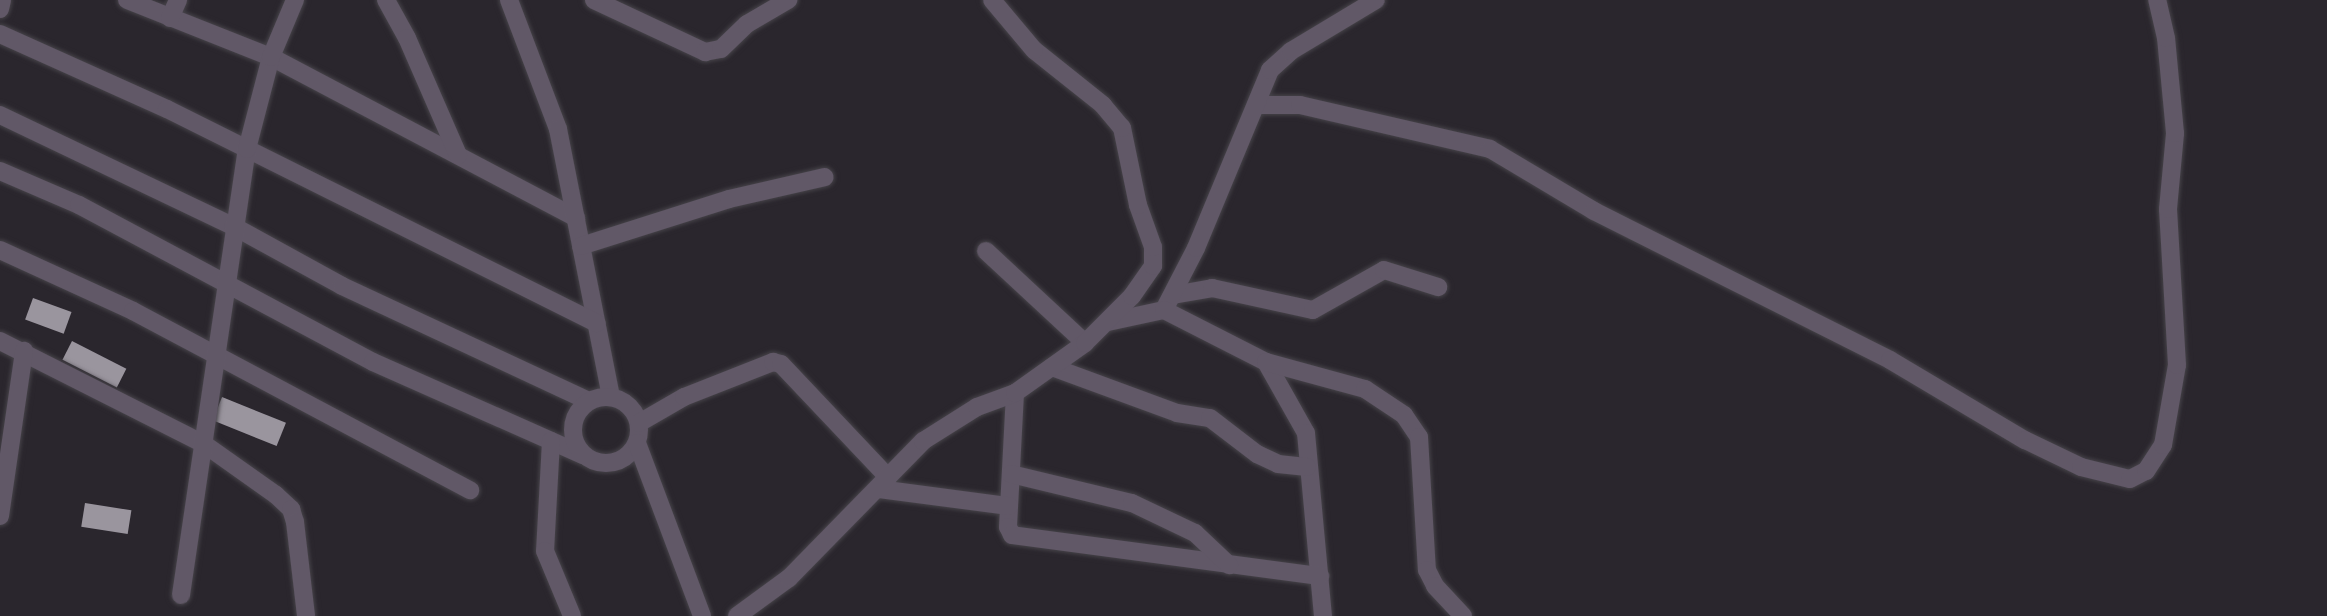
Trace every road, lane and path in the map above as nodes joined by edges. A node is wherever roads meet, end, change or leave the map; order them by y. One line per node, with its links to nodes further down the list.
1 (2, 0): 12 (street)
2 (127, 0): 13 (street)
3 (178, 0): 13 (street)
4 (295, 0): 15 (street)
5 (386, 0): 19 (street)
6 (509, 0): 22 (street)
7 (594, 0): 8 (street)
8 (788, 0)
9 (992, 0): 30 (street)
10 (1376, 0): 16 (street)
11 (2157, 0): 16 (street)
12 (0, 9)
13 (170, 18): 15 (street)
14 (0, 34): 18 (street)
15 (271, 57): 18 (street); 19 (street)
16 (1255, 106): 29 (street)
17 (0, 115): 23 (street)
18 (247, 149): 23 (street); 31 (street)
19 (458, 155): 22 (street)
20 (0, 171): 27 (street)
21 (825, 177): 24 (street)
22 (576, 218): 24 (street)
23 (233, 226): 27 (street); 40 (street)
24 (580, 246): 31 (street)
25 (0, 250): 35 (street)
26 (986, 251): 33 (street)
27 (228, 283): 35 (street); 42 (street)
28 (1438, 287): 29 (street)
29 (1168, 302): 30 (street); 36 (street)
30 (1108, 322): 33 (street)
31 (597, 323): 39 (street)
32 (0, 341): 34 (street)
33 (1084, 343): 37 (street)
34 (24, 351): 44 (street); 51 (street)
35 (216, 354): 44 (street); 49 (street)
36 (1266, 362): 46 (street); 60 (street)
37 (1052, 367): 38 (street); 46 (street)
38 (1015, 393): 47 (street); 48 (street)
39 (611, 397): 40 (street); 41 (street)
40 (589, 401): 45 (street)
41 (639, 423): 43 (street); 48 (street)
42 (551, 441): 45 (street); 56 (street)
43 (637, 443): 45 (street); 57 (street)
44 (204, 444): 54 (street); 55 (street)
45 (583, 455)
46 (1307, 467): 53 (street)
47 (1011, 474): 50 (street); 52 (street)
48 (883, 483): 50 (street); 58 (street)
49 (470, 489)
50 (1009, 506): 52 (street)
51 (0, 516)
52 (1229, 565): 53 (street)
53 (1320, 576): 59 (street)
54 (181, 595)
55 (306, 616)
56 (572, 616)
57 (702, 616)
58 (737, 616)
59 (1323, 616)
60 (1464, 616)

